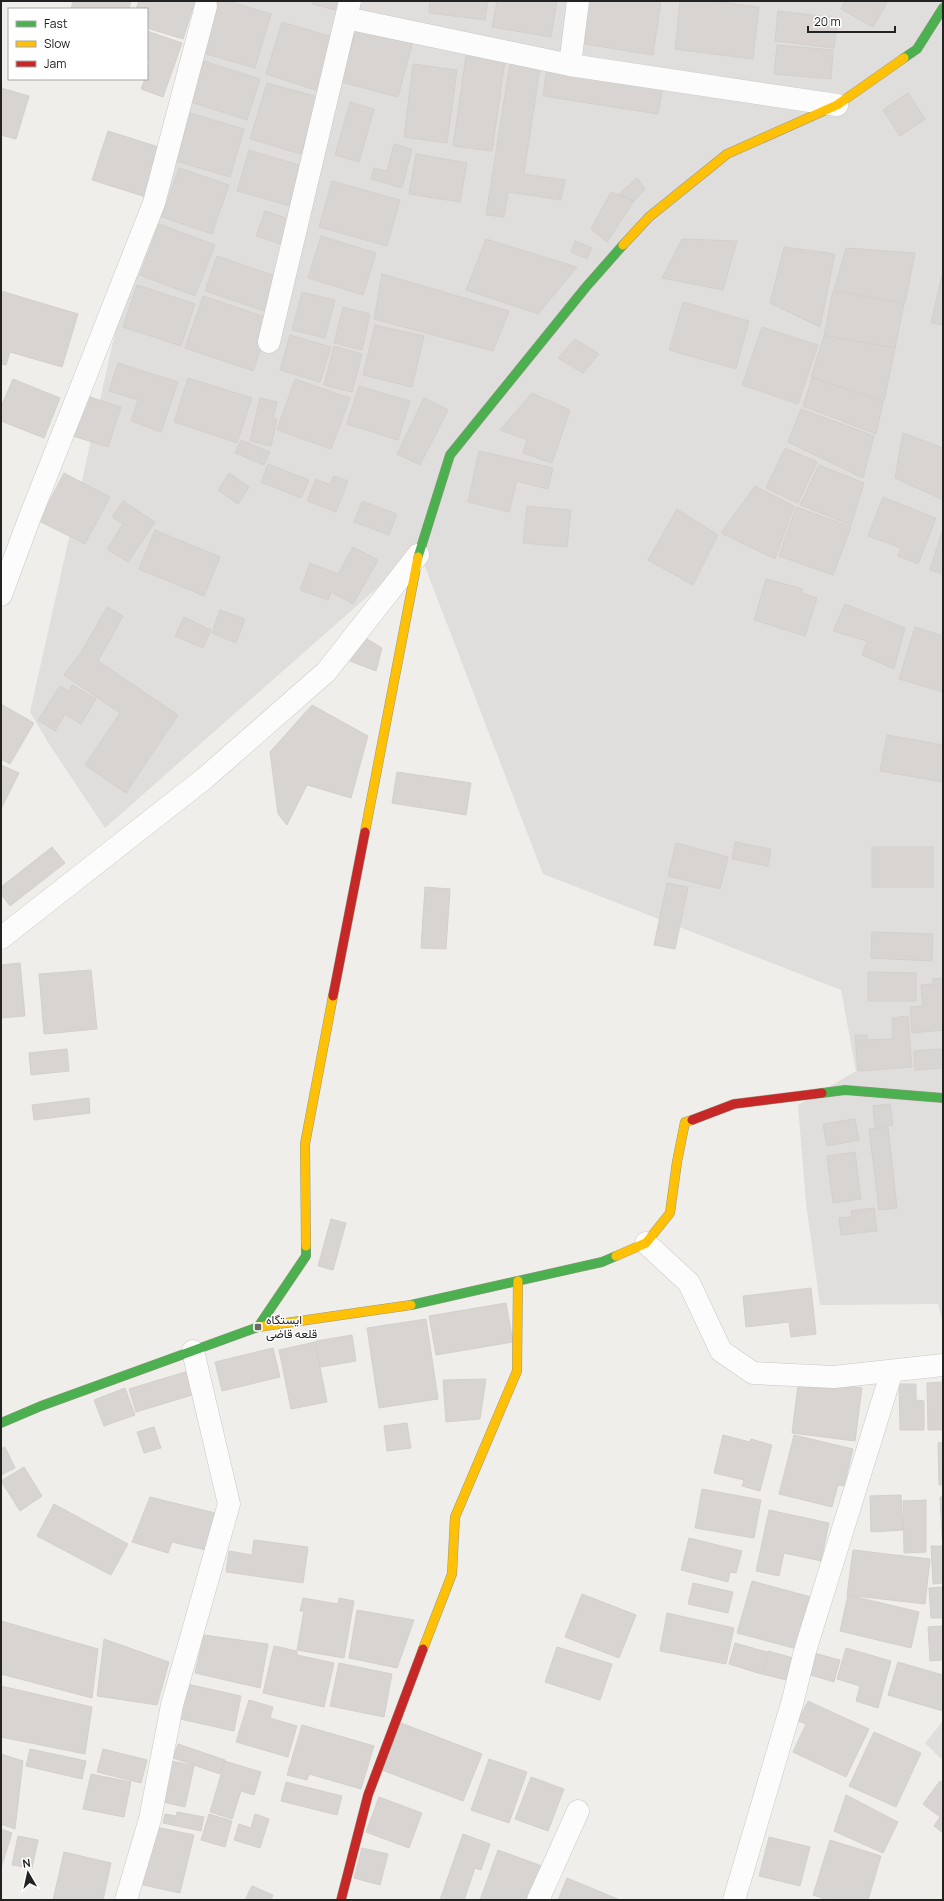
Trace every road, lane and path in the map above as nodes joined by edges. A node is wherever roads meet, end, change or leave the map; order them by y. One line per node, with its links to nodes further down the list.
1 (578, 1): 5 (street)
2 (206, 6): 9 (street)
3 (348, 10): 5 (street); 7 (street)
4 (940, 20): 6 (street)
5 (570, 65): 6 (street)
6 (837, 105): 8 (street)
7 (269, 342)
8 (418, 555): 10 (street); 14 (street)
9 (1, 595)
10 (1, 938)
11 (943, 1098): 12 (street)
12 (646, 1243): 13 (street); 17 (street)
13 (518, 1281): 14 (street); 21 (street)
14 (258, 1327): 15 (street)
15 (193, 1351): 18 (street); 20 (street)
16 (943, 1364): 17 (street)
17 (892, 1371): 23 (street)
18 (1, 1423)
19 (578, 1811): 22 (street)
20 (126, 1900)
21 (341, 1900)
22 (538, 1900)
23 (734, 1900)

